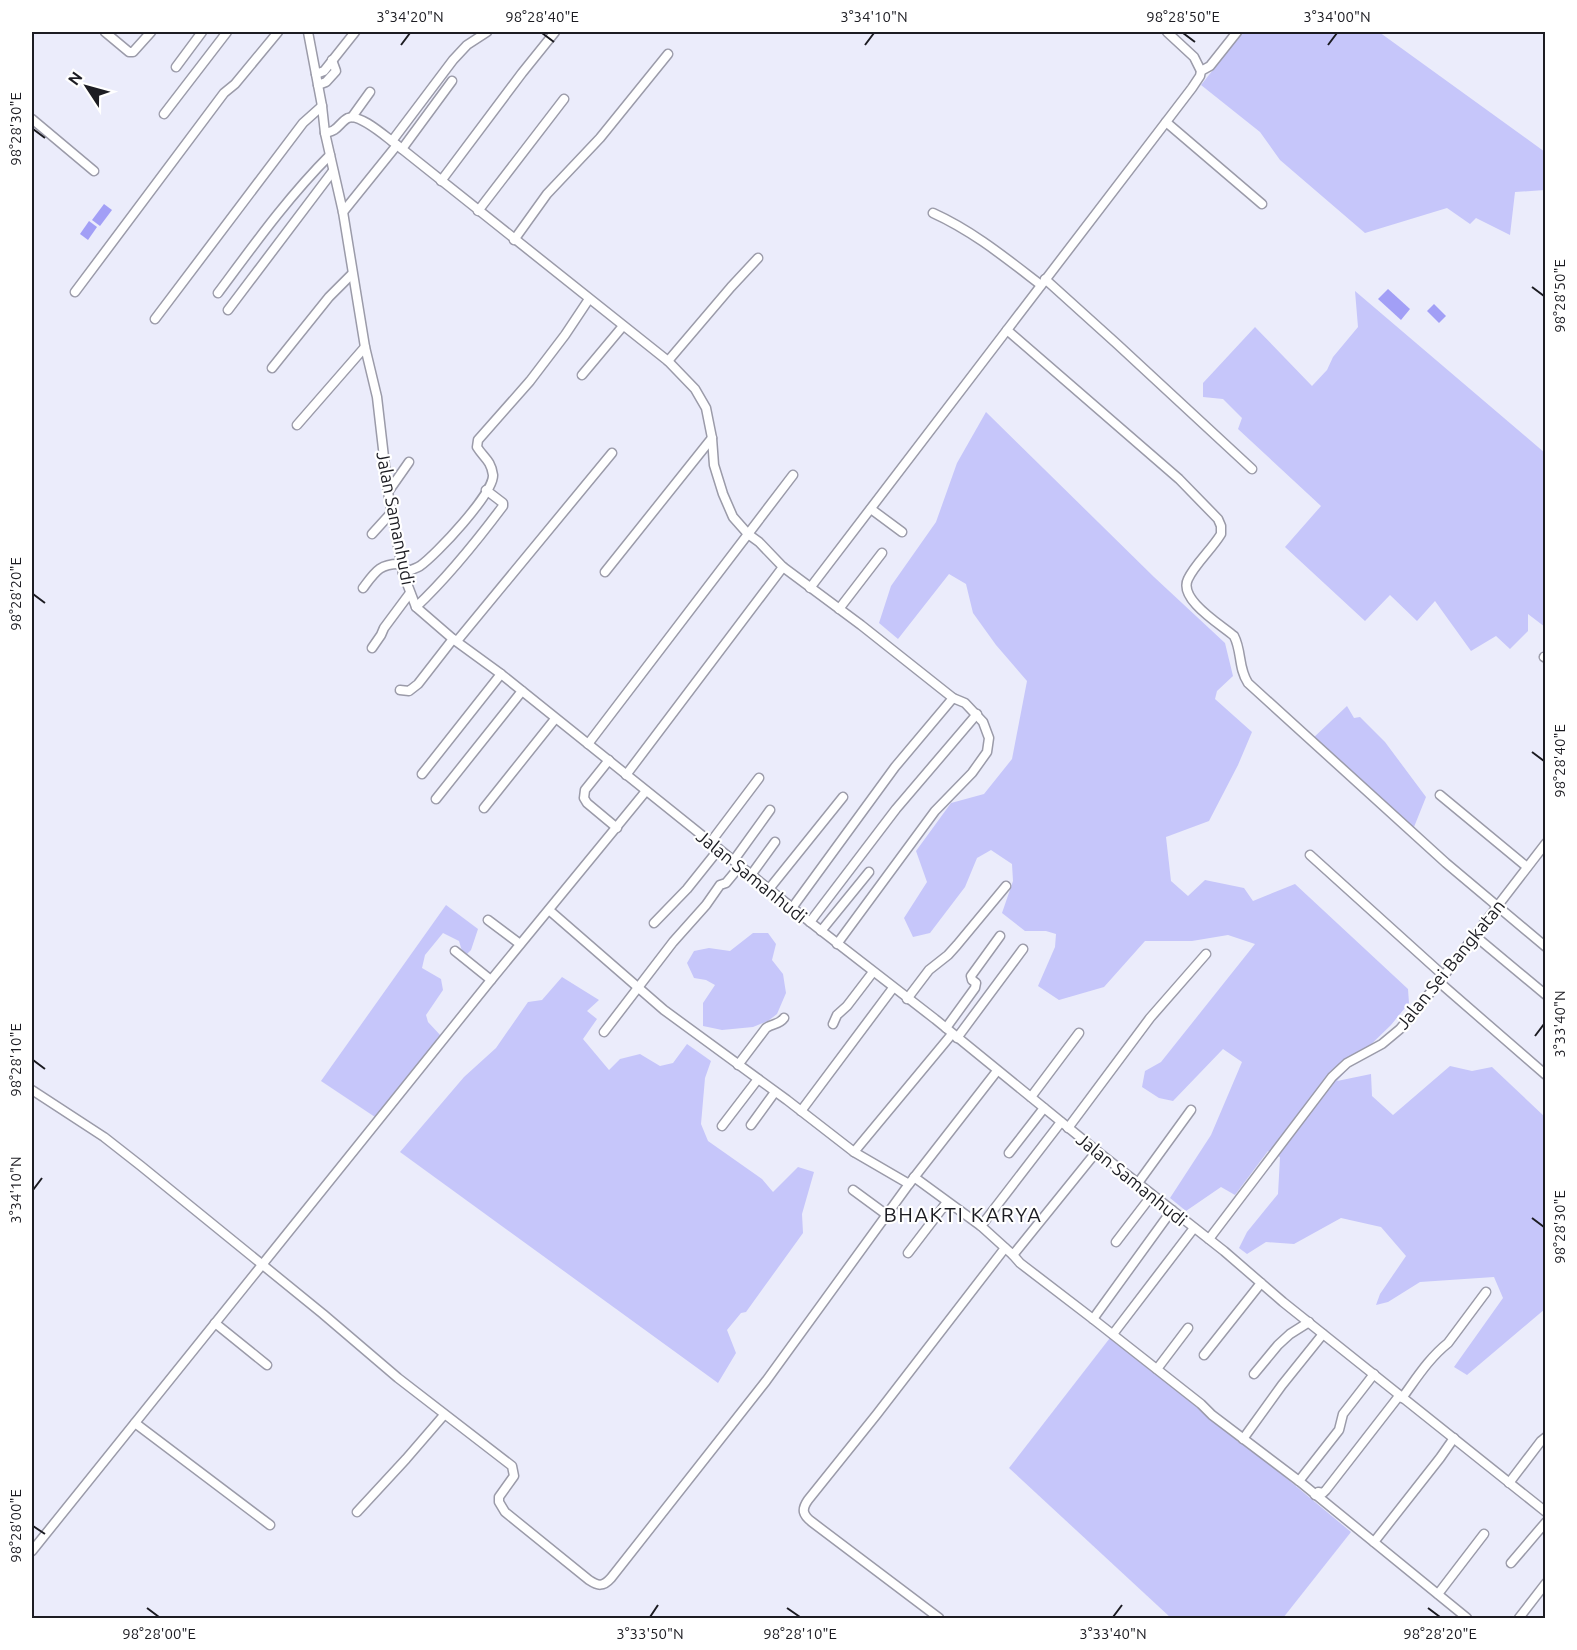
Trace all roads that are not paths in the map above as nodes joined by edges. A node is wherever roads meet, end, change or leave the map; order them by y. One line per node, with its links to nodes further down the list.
1 (105, 32): 2 (street)
2 (151, 32)
3 (202, 32): 14 (street)
4 (227, 32): 22 (street)
5 (278, 32): 40 (street)
6 (308, 32): 16 (street, Jalan Samanhudi)
7 (355, 32): 13 (street)
8 (487, 32): 27 (street)
9 (555, 32): 31 (street)
10 (1167, 32): 15 (street)
11 (1237, 32): 15 (street)
12 (668, 54): 36 (street)
13 (332, 60): 16 (street); 18 (street)
14 (176, 67)
15 (1201, 71): 25 (street)
16 (316, 74): 18 (street, Jalan Samanhudi)
17 (452, 81): 27 (street)
18 (318, 85): 21 (street, Jalan Samanhudi)
19 (370, 92): 23 (street)
20 (564, 99): 33 (street)
21 (322, 106): 26 (street, Jalan Samanhudi); 44 (street)
22 (164, 114)
23 (352, 117): 26 (street); 27 (street)
24 (32, 119): 29 (street)
25 (1166, 122): 32 (street); 39 (street)
26 (325, 133): 28 (street, Jalan Samanhudi)
27 (397, 145): 31 (street); 34 (street)
28 (330, 155): 30 (street, Jalan Samanhudi); 41 (street)
29 (94, 171)
30 (333, 171): 34 (street, Jalan Samanhudi); 43 (street)
31 (441, 181): 33 (street)
32 (1262, 204)
33 (478, 211): 36 (street)
34 (343, 212): 38 (street, Jalan Samanhudi)
35 (933, 213): 39 (street)
36 (514, 240): 42 (street)
37 (758, 258): 48 (street)
38 (352, 274): 47 (street, Jalan Samanhudi); 49 (street)
39 (1043, 282): 46 (street); 55 (street)
40 (75, 292)
41 (218, 294)
42 (589, 299): 45 (street); 57 (street)
43 (228, 310)
44 (155, 318)
45 (623, 326): 48 (street); 50 (street)
46 (1008, 330): 59 (street); 104 (street)
47 (364, 347): 51 (street); 58 (street, Jalan Samanhudi)
48 (668, 361): 52 (street)
49 (272, 368)
50 (582, 375)
51 (297, 425)
52 (712, 438): 63 (street); 67 (street)
53 (612, 453): 73 (street)
54 (409, 462): 58 (street)
55 (1252, 469)
56 (793, 475): 63 (street)
57 (486, 490): 66 (street); 71 (street)
58 (388, 492): 60 (street, Jalan Samanhudi)
59 (871, 508): 61 (street); 69 (street)
60 (392, 512): 62 (street); 66 (street, Jalan Samanhudi)
61 (902, 532)
62 (372, 534)
63 (748, 534): 65 (street); 81 (street)
64 (882, 553): 72 (street)
65 (783, 567): 69 (street); 84 (street)
66 (402, 568): 68 (street); 70 (street, Jalan Samanhudi)
67 (605, 572)
68 (363, 588)
69 (810, 588): 72 (street)
70 (410, 593): 71 (street, Jalan Samanhudi); 74 (street)
71 (416, 607): 73 (street, Jalan Samanhudi)
72 (839, 609): 78 (street)
73 (455, 640): 75 (street, Jalan Samanhudi); 76 (street)
74 (372, 648)
75 (501, 674): 77 (street, Jalan Samanhudi); 83 (street)
76 (400, 690)
77 (522, 691): 80 (street, Jalan Samanhudi); 89 (street)
78 (953, 698): 79 (street); 105 (street)
79 (977, 714): 108 (street); 114 (street)
80 (555, 719): 81 (street, Jalan Samanhudi); 90 (street)
81 (588, 744): 82 (street, Jalan Samanhudi)
82 (609, 760): 84 (street, Jalan Samanhudi); 92 (street)
83 (422, 774)
84 (626, 775): 86 (street, Jalan Samanhudi)
85 (759, 778): 94 (street)
86 (646, 791): 92 (street); 94 (street, Jalan Samanhudi)
87 (1440, 795): 99 (street)
88 (843, 798): 103 (street)
89 (436, 799)
90 (484, 808)
91 (770, 810): 98 (street)
92 (617, 828): 106 (street)
93 (775, 842): 101 (street)
94 (710, 843): 96 (street, Jalan Samanhudi)
95 (1545, 843): 99 (street, Jalan Sei Bangkatan)
96 (720, 849): 98 (street, Jalan Samanhudi); 109 (street)
97 (1310, 855): 120 (street)
98 (737, 863): 101 (street, Jalan Samanhudi); 123 (street)
99 (1527, 867): 104 (street, Jalan Sei Bangkatan)
100 (869, 872): 110 (street)
101 (751, 875): 103 (street, Jalan Samanhudi)
102 (1006, 886): 125 (street)
103 (769, 889): 105 (street, Jalan Samanhudi)
104 (1497, 906): 111 (street, Jalan Sei Bangkatan); 115 (street)
105 (792, 908): 108 (street, Jalan Samanhudi)
106 (549, 910): 113 (street); 123 (street)
107 (488, 920): 113 (street)
108 (810, 922): 110 (street, Jalan Samanhudi)
109 (654, 923)
110 (821, 931): 114 (street, Jalan Samanhudi)
111 (1474, 935): 120 (street, Jalan Sei Bangkatan); 124 (street)
112 (1000, 936): 130 (street)
113 (520, 944): 121 (street)
114 (837, 944): 119 (street, Jalan Samanhudi)
115 (1545, 947)
116 (1023, 949): 130 (street)
117 (454, 951): 121 (street)
118 (1206, 954): 142 (street)
119 (873, 972): 122 (street, Jalan Samanhudi); 127 (street)
120 (1441, 979): 133 (street); 156 (street, Jalan Sei Bangkatan)
121 (491, 980): 161 (street)
122 (893, 988): 125 (street, Jalan Samanhudi); 140 (street)
123 (638, 989): 128 (street); 131 (street)
124 (1545, 994)
125 (908, 999): 130 (street, Jalan Samanhudi)
126 (784, 1018): 131 (street)
127 (833, 1024)
128 (604, 1032)
129 (1079, 1033): 137 (street)
130 (952, 1034): 132 (street, Jalan Samanhudi); 145 (street)
131 (738, 1065): 134 (street)
132 (997, 1071): 137 (street, Jalan Samanhudi); 147 (street)
133 (1545, 1075)
134 (758, 1080): 136 (street); 143 (street)
135 (32, 1090): 161 (street)
136 (775, 1092): 140 (street); 141 (street)
137 (1031, 1097): 138 (street, Jalan Samanhudi)
138 (1044, 1108): 142 (street, Jalan Samanhudi); 146 (street)
139 (1191, 1110): 148 (street)
140 (801, 1112): 145 (street)
141 (751, 1125)
142 (1065, 1125): 144 (street, Jalan Samanhudi); 154 (street)
143 (722, 1126)
144 (1097, 1151): 148 (street, Jalan Samanhudi); 160 (street)
145 (854, 1152): 147 (street)
146 (1009, 1153)
147 (911, 1180): 151 (street); 153 (street)
148 (1138, 1184): 150 (street, Jalan Samanhudi)
149 (853, 1190): 153 (street)
150 (1152, 1195): 152 (street, Jalan Samanhudi); 157 (street)
151 (947, 1202): 154 (street); 159 (street)
152 (1172, 1210): 155 (street, Jalan Samanhudi); 164 (street)
153 (887, 1215): 176 (street)
154 (981, 1226): 158 (street)
155 (1194, 1228): 156 (street, Jalan Samanhudi); 168 (street)
156 (1209, 1239): 162 (street, Jalan Samanhudi)
157 (1116, 1242)
158 (1005, 1248): 160 (street); 194 (street)
159 (908, 1252)
160 (1013, 1255): 164 (street)
161 (262, 1264): 166 (street); 176 (street)
162 (1261, 1283): 165 (street, Jalan Samanhudi); 170 (street)
163 (1486, 1292): 175 (street)
164 (1094, 1319): 168 (street)
165 (1309, 1322): 169 (street, Jalan Samanhudi); 173 (street)
166 (215, 1323): 171 (street); 177 (street)
167 (1188, 1329): 172 (street)
168 (1113, 1334): 172 (street)
169 (1323, 1334): 174 (street, Jalan Samanhudi); 179 (street)
170 (1204, 1355)
171 (267, 1365)
172 (1157, 1369): 179 (street)
173 (1254, 1374)
174 (1374, 1374): 175 (street, Jalan Samanhudi); 181 (street)
175 (1401, 1397): 180 (street, Jalan Samanhudi); 183 (street)
176 (444, 1415): 184 (street)
177 (135, 1423): 187 (street); 190 (street)
178 (1545, 1437): 182 (street)
179 (1243, 1438): 181 (street)
180 (1454, 1438): 182 (street, Jalan Samanhudi); 189 (street)
181 (1299, 1481): 183 (street)
182 (1509, 1484): 185 (street, Jalan Samanhudi)
183 (1315, 1495): 189 (street)
184 (357, 1512)
185 (1545, 1512)
186 (1545, 1522): 191 (street)
187 (270, 1525)
188 (1484, 1534): 193 (street)
189 (1374, 1542): 193 (street)
190 (32, 1551)
191 (1511, 1563)
192 (1545, 1583): 196 (street)
193 (1438, 1594): 195 (street)
194 (939, 1618)
195 (1467, 1618)
196 (1519, 1618)

